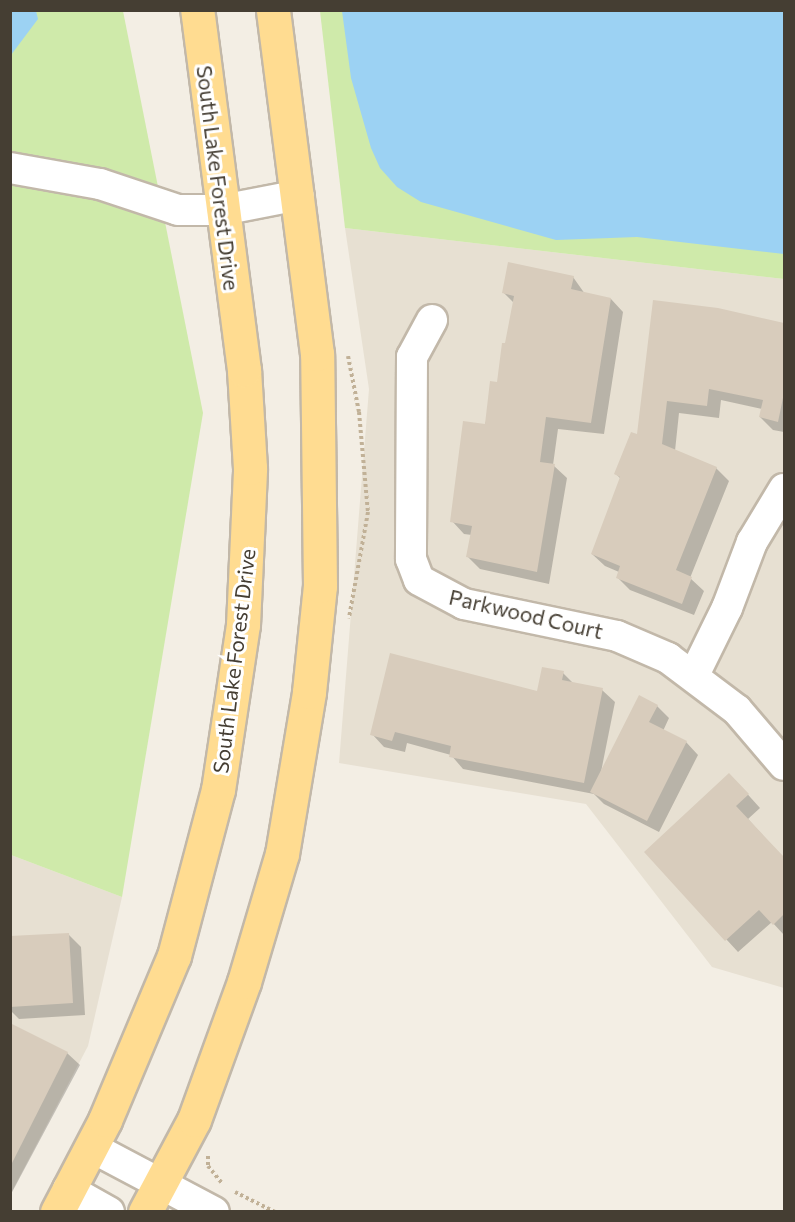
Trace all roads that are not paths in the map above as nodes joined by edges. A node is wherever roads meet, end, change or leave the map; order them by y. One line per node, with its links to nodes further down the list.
1 (197, 10): 5 (main road, South Lake Forest Drive)
2 (273, 10): 4 (main road)
3 (10, 168): 5 (street)
4 (299, 195): 5 (street); 11 (main road)
5 (222, 210): 10 (main road, South Lake Forest Drive)
6 (432, 320): 8 (street, Parkwood Court)
7 (784, 489): 8 (street)
8 (694, 675): 9 (street, Parkwood Court)
9 (784, 765)
10 (91, 1147): 11 (street); 12 (main road, South Lake Forest Drive)
11 (161, 1184): 14 (main road); 15 (street)
12 (62, 1200): 13 (street)
13 (109, 1212)
14 (145, 1212)
15 (214, 1212)

